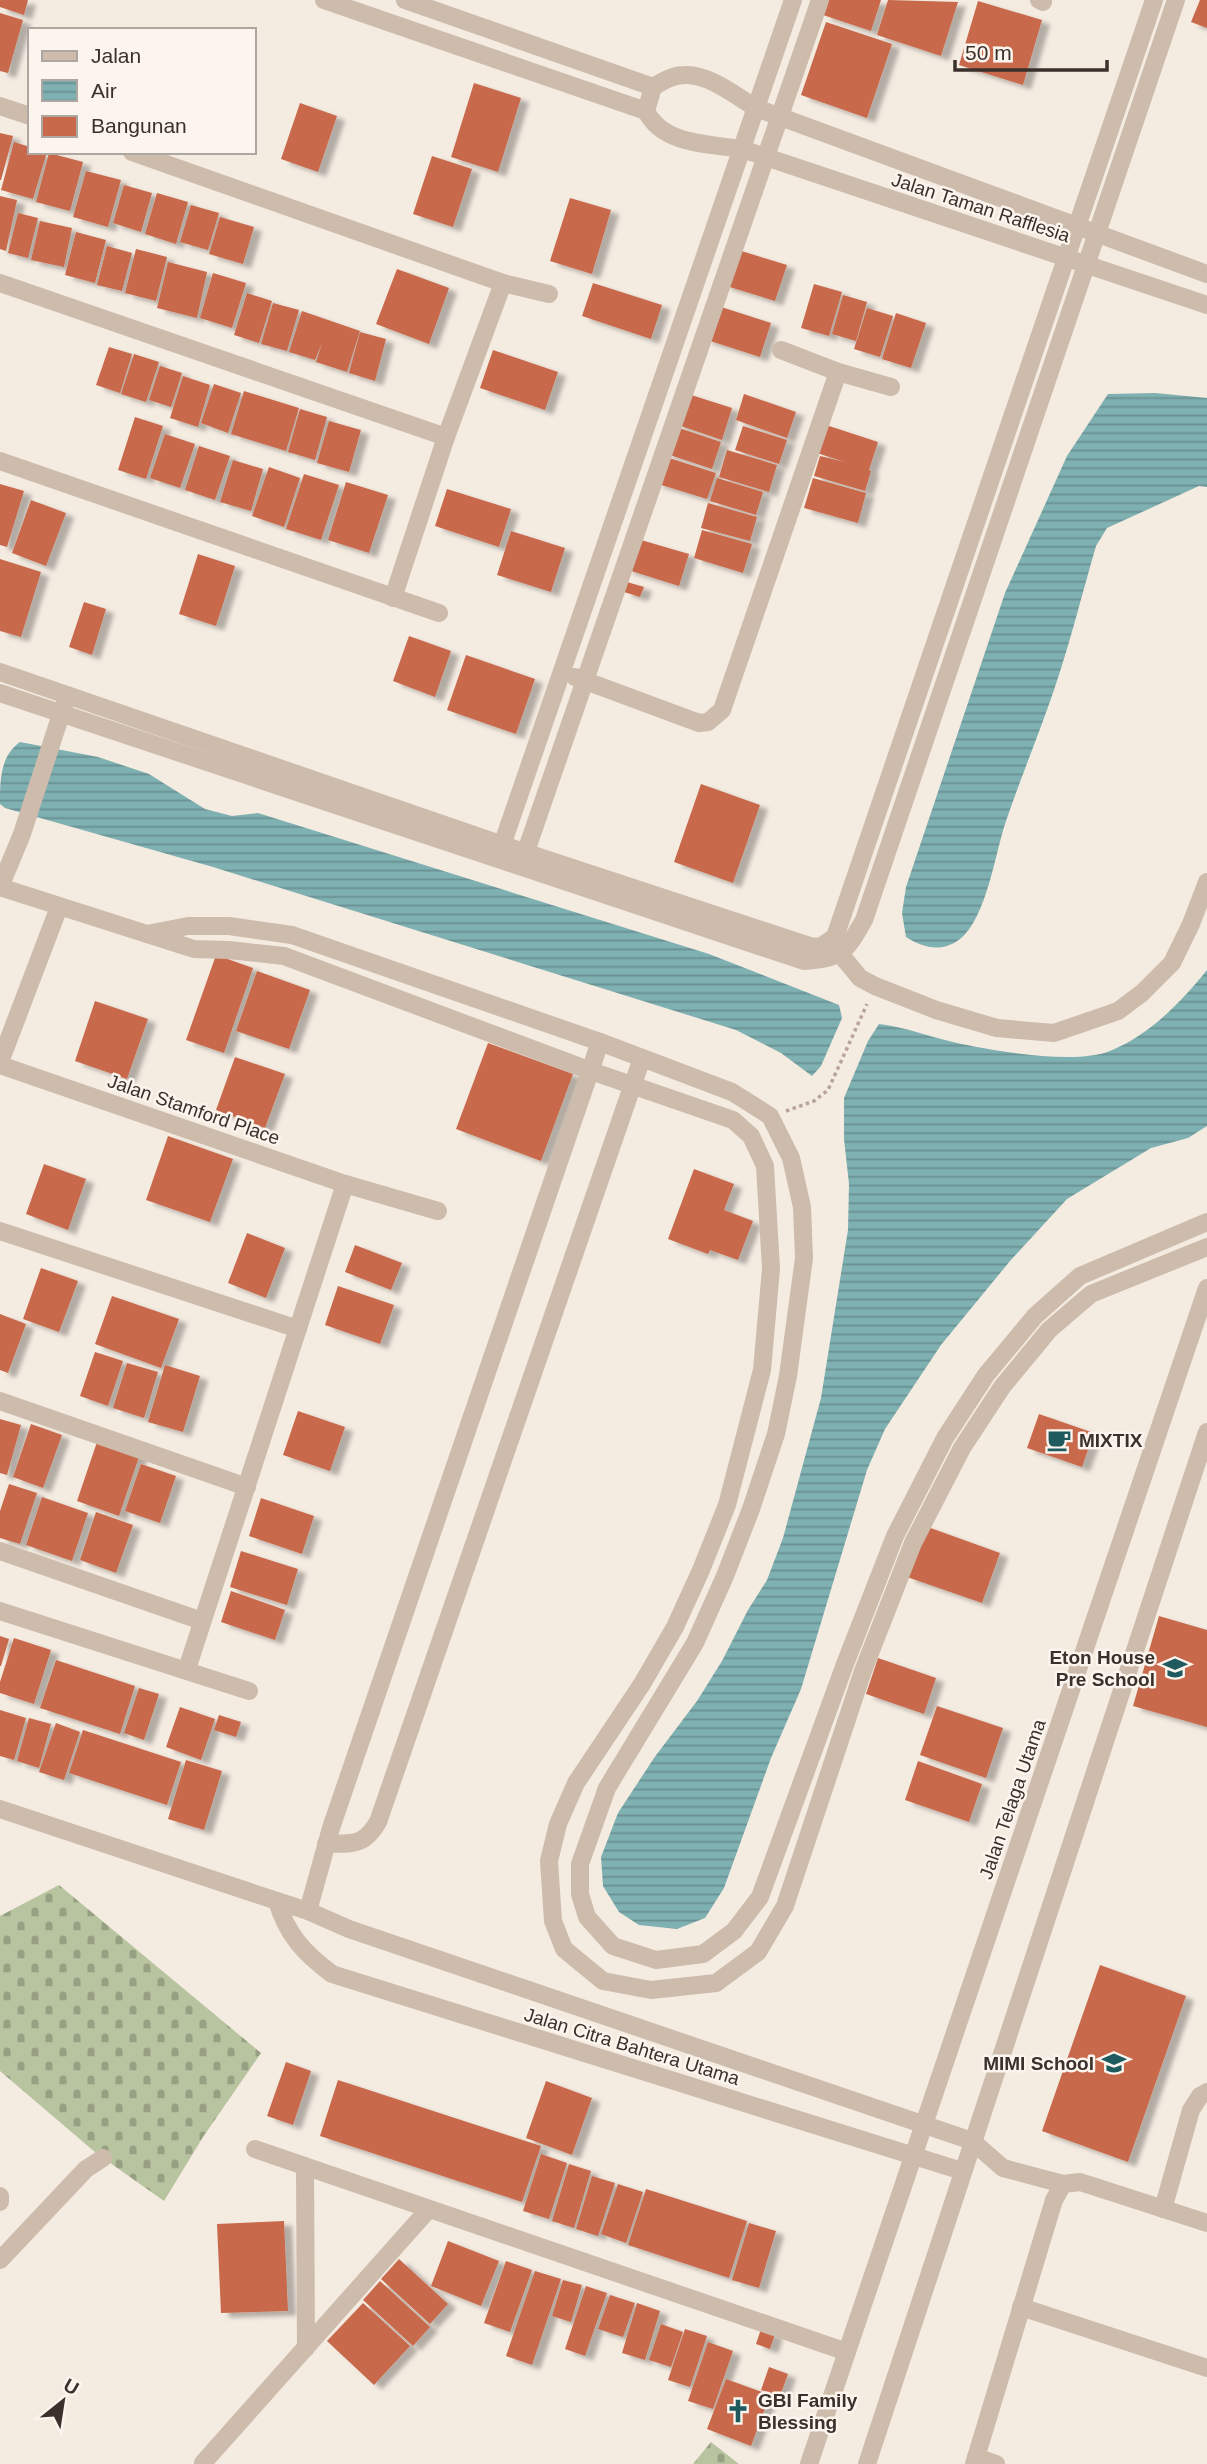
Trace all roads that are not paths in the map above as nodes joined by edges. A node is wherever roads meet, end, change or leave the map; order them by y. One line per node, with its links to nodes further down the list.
1 (324, 0): 10 (street)
2 (405, 0): 7 (street)
3 (793, 0): 9 (street)
4 (820, 0): 12 (street)
5 (1154, 0): 16 (street)
6 (1176, 0): 17 (street)
7 (653, 87): 9 (street, Jalan Taman Rafflesia); 10 (street)
8 (0, 106): 11 (street)
9 (756, 108): 12 (street, Jalan Taman Rafflesia); 13 (street)
10 (646, 111): 13 (street, Jalan Taman Rafflesia)
11 (28, 116)
12 (780, 117): 15 (street); 16 (street, Jalan Taman Rafflesia)
13 (742, 149): 15 (street, Jalan Taman Rafflesia); 33 (street)
14 (138, 154): 22 (street)
15 (766, 157): 18 (street, Jalan Taman Rafflesia); 34 (street)
16 (1078, 227): 17 (street, Jalan Taman Rafflesia); 18 (street)
17 (1098, 234): 19 (street); 20 (street, Jalan Taman Rafflesia)
18 (1067, 258): 19 (street, Jalan Taman Rafflesia); 44 (street)
19 (1088, 265): 24 (street, Jalan Taman Rafflesia); 44 (street)
20 (1207, 274)
21 (0, 283): 28 (street)
22 (503, 283): 23 (street); 28 (street)
23 (549, 294)
24 (1207, 305)
25 (782, 350): 26 (street)
26 (838, 372): 27 (street); 34 (street)
27 (891, 387)
28 (446, 437): 30 (street)
29 (0, 461): 30 (street)
30 (393, 598): 31 (street)
31 (439, 613)
32 (0, 671): 36 (street)
33 (562, 673): 34 (street); 38 (street)
34 (584, 680): 39 (street)
35 (0, 693): 37 (street)
36 (67, 695): 37 (street); 38 (street)
37 (61, 714): 38 (street); 41 (street)
38 (500, 852): 39 (street)
39 (523, 860): 44 (street)
40 (1207, 882): 44 (street)
41 (0, 887): 42 (street)
42 (59, 907): 43 (street); 47 (street)
43 (143, 934): 45 (street); 48 (street)
44 (835, 948)
45 (600, 1042): 46 (street); 48 (street)
46 (642, 1058): 49 (street); 52 (street)
47 (0, 1063): 50 (street, Jalan Stamford Place)
48 (591, 1070): 49 (street); 66 (street)
49 (632, 1084): 54 (street); 66 (street)
50 (345, 1184): 51 (street, Jalan Stamford Place); 56 (street)
51 (438, 1210)
52 (1207, 1222)
53 (0, 1231): 56 (street)
54 (1207, 1247)
55 (1207, 1288): 70 (street, Jalan Telaga Utama)
56 (298, 1329): 59 (street)
57 (0, 1401): 59 (street)
58 (1207, 1432): 71 (street)
59 (247, 1487): 62 (street)
60 (0, 1551): 62 (street)
61 (0, 1611): 63 (street)
62 (202, 1622): 63 (street)
63 (187, 1669): 64 (street)
64 (249, 1691)
65 (0, 1809): 67 (street, Jalan Citra Bahtera Utama)
66 (326, 1844): 68 (street)
67 (277, 1900): 68 (street, Jalan Citra Bahtera Utama); 73 (street, Jalan Citra Bahtera Utama)
68 (308, 1911): 70 (street, Jalan Citra Bahtera Utama)
69 (1207, 2092): 80 (street)
70 (923, 2124): 71 (street, Jalan Citra Bahtera Utama); 73 (street, Jalan Telaga Utama)
71 (972, 2141): 76 (street); 77 (street)
72 (255, 2149): 75 (street)
73 (913, 2157): 76 (street, Jalan Citra Bahtera Utama); 86 (street, Jalan Telaga Utama)
74 (103, 2158): 83 (street)
75 (305, 2167): 81 (street); 85 (street)
76 (962, 2171): 91 (street)
77 (1063, 2184): 80 (street); 84 (street)
78 (0, 2196): 79 (street)
79 (0, 2202)
80 (1163, 2209): 82 (street)
81 (428, 2210): 85 (street); 86 (street)
82 (1207, 2223)
83 (0, 2260)
84 (1021, 2307): 87 (street); 88 (street)
85 (306, 2348): 89 (street)
86 (847, 2352): 90 (street, Jalan Telaga Utama)
87 (1207, 2368)
88 (975, 2461): 92 (street)
89 (203, 2463)
90 (809, 2464)
91 (867, 2464)
92 (996, 2464)

